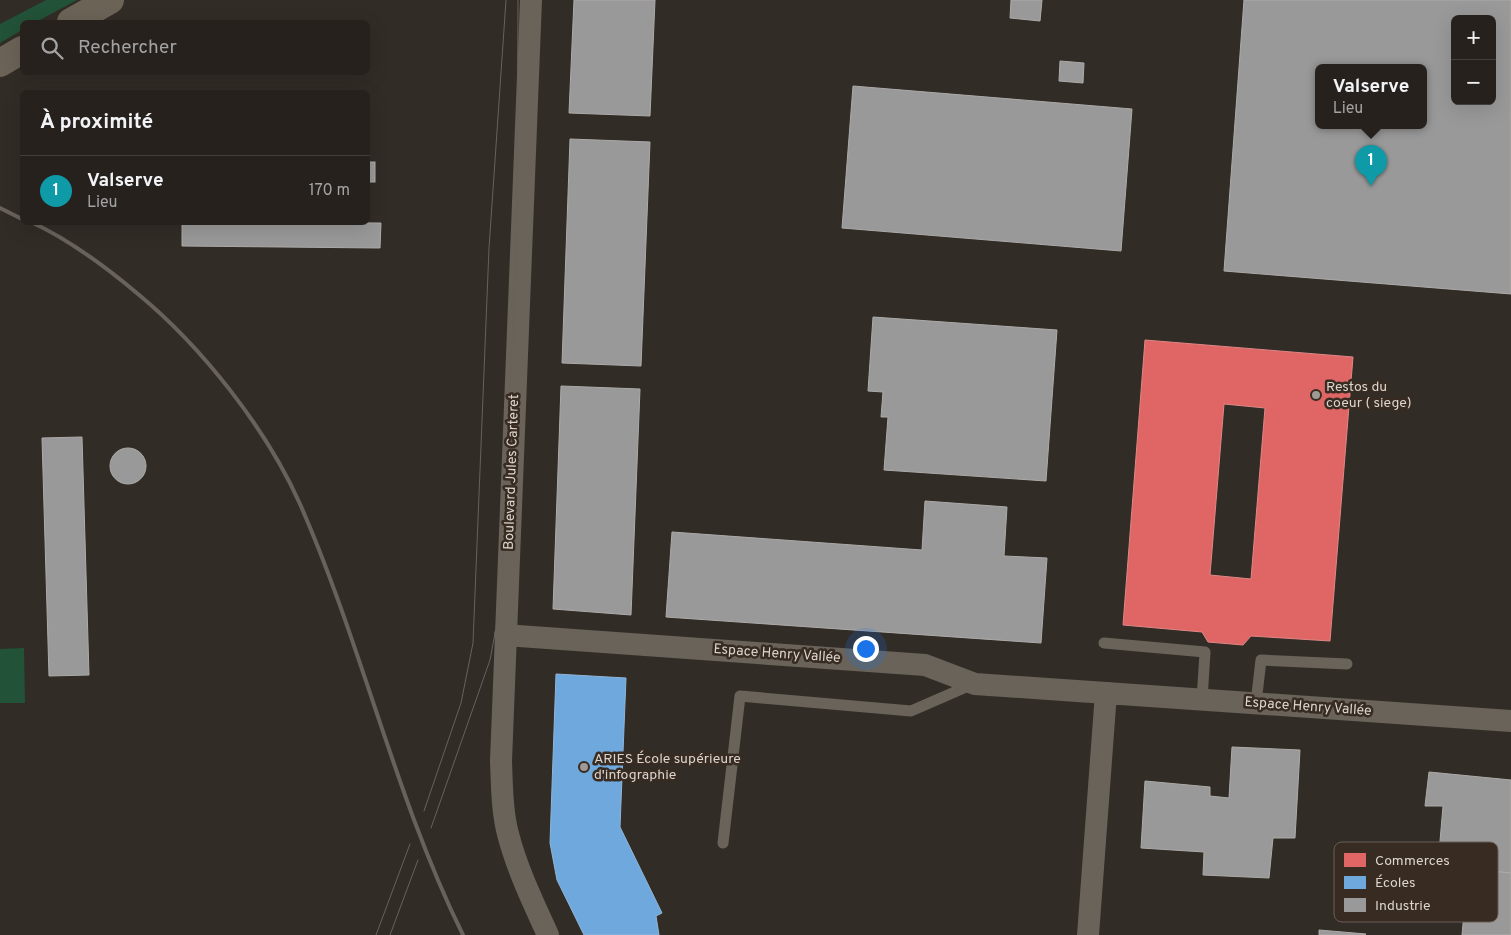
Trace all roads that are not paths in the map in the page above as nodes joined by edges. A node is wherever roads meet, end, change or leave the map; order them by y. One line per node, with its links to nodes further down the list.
1 (110, 0): 3 (main road)
2 (531, 0): 6 (street, Boulevard Jules Carteret)
3 (74, 20)
4 (20, 51): 5 (main road)
5 (0, 63)
6 (505, 634): 9 (street, Espace Henry Vallée); 15 (street, Boulevard Jules Carteret)
7 (1104, 643): 11 (lane)
8 (1347, 664): 12 (lane)
9 (975, 684): 10 (street, Espace Henry Vallée); 14 (lane)
10 (1106, 693): 11 (street, Espace Henry Vallée); 16 (street)
11 (1202, 700): 12 (street, Espace Henry Vallée)
12 (1256, 703): 13 (street, Espace Henry Vallée)
13 (1511, 721)
14 (723, 843)
15 (548, 935)
16 (1088, 935)

